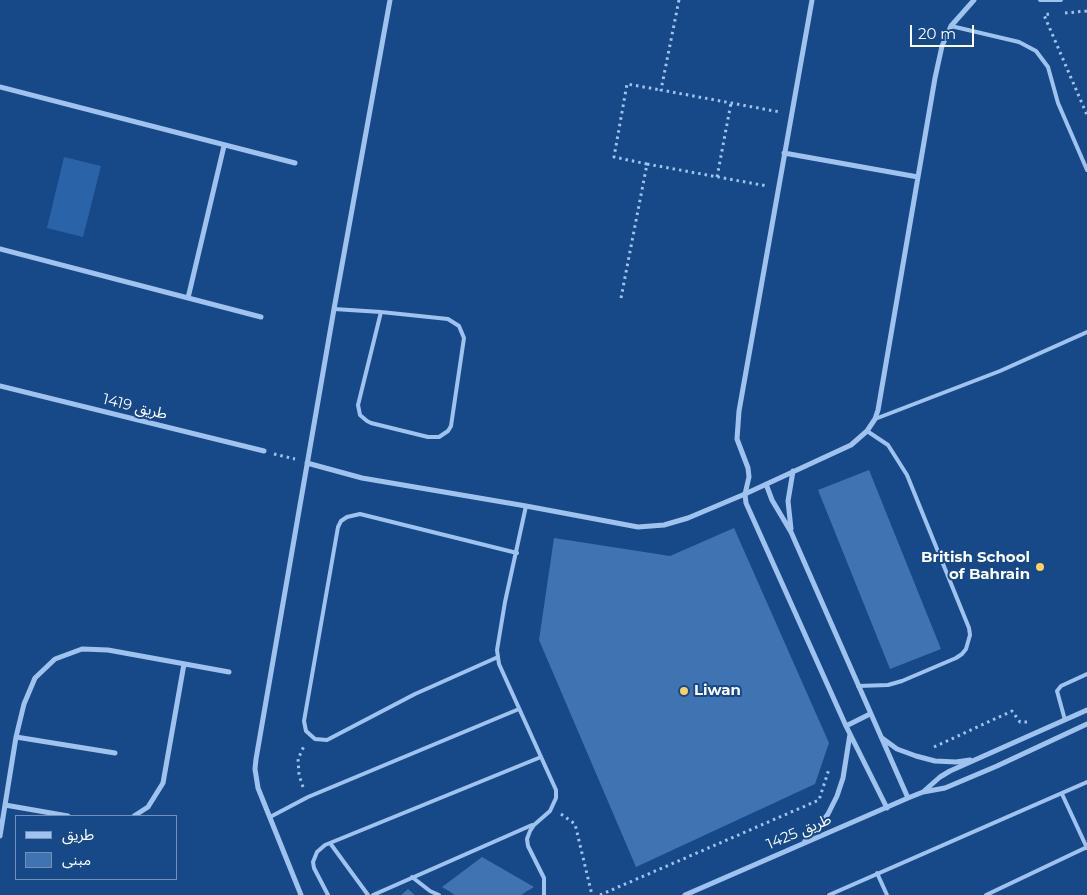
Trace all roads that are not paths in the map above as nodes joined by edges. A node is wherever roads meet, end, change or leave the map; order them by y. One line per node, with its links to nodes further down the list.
1 (390, 0): 15 (street)
2 (812, 0): 9 (street)
3 (974, 0): 6 (street)
4 (1040, 0): 5 (lane)
5 (1061, 0)
6 (951, 26): 11 (lane); 12 (street)
7 (0, 86): 8 (street)
8 (224, 146): 10 (street); 14 (street)
9 (784, 154): 12 (street); 26 (street)
10 (295, 163)
11 (1087, 170)
12 (918, 176): 20 (street)
13 (0, 249): 14 (street)
14 (188, 298): 17 (street)
15 (334, 309): 16 (lane); 23 (street)
16 (381, 312): 16 (lane)
17 (261, 317)
18 (1087, 332): 20 (lane)
19 (0, 386): 22 (street, طريق 1419)
20 (875, 419): 21 (street)
21 (867, 431): 24 (street); 34 (lane)
22 (264, 452)
23 (307, 463): 27 (street); 55 (street)
24 (793, 471): 25 (street); 28 (street)
25 (766, 484): 26 (street); 28 (street)
26 (745, 494): 27 (street); 40 (street)
27 (526, 506): 29 (lane)
28 (791, 532): 34 (street)
29 (516, 553): 30 (lane); 30 (lane)
30 (498, 657): 35 (lane)
31 (184, 664): 32 (street); 42 (street); 54 (street)
32 (229, 672)
33 (1087, 674): 38 (lane)
34 (858, 686): 37 (street)
35 (519, 709): 45 (lane); 55 (lane)
36 (1087, 710): 38 (street, طريق 1425)
37 (870, 714): 40 (street); 43 (street)
38 (1065, 720): 46 (street, طريق 1425)
39 (1087, 724): 48 (street, طريق 1425)
40 (846, 726): 41 (street)
41 (851, 734): 52 (street); 59 (street)
42 (16, 737): 44 (street); 51 (street)
43 (880, 738): 46 (street); 50 (street)
44 (115, 753)
45 (541, 757): 56 (lane); 58 (lane)
46 (976, 759): 48 (street, طريق 1425)
47 (1087, 782): 49 (lane)
48 (923, 792): 50 (street, طريق 1425)
49 (1062, 794): 60 (lane); 61 (lane)
50 (908, 798): 52 (street, طريق 1425)
51 (5, 805): 53 (street); 57 (street)
52 (887, 808): 59 (street, طريق 1425)
53 (62, 815)
54 (136, 815)
55 (270, 817): 64 (street)
56 (534, 824): 62 (lane); 69 (lane)
57 (0, 836)
58 (330, 842): 65 (lane); 66 (lane)
59 (803, 844): 70 (street, طريق 1425)
60 (1087, 847): 73 (lane)
61 (878, 874): 71 (lane); 72 (lane)
62 (412, 877): 63 (lane); 67 (lane)
63 (431, 893): 68 (lane)
64 (301, 895)
65 (328, 895)
66 (368, 895)
67 (373, 895)
68 (439, 895)
69 (544, 895)
70 (685, 895)
71 (829, 895)
72 (888, 895)
73 (986, 895)

